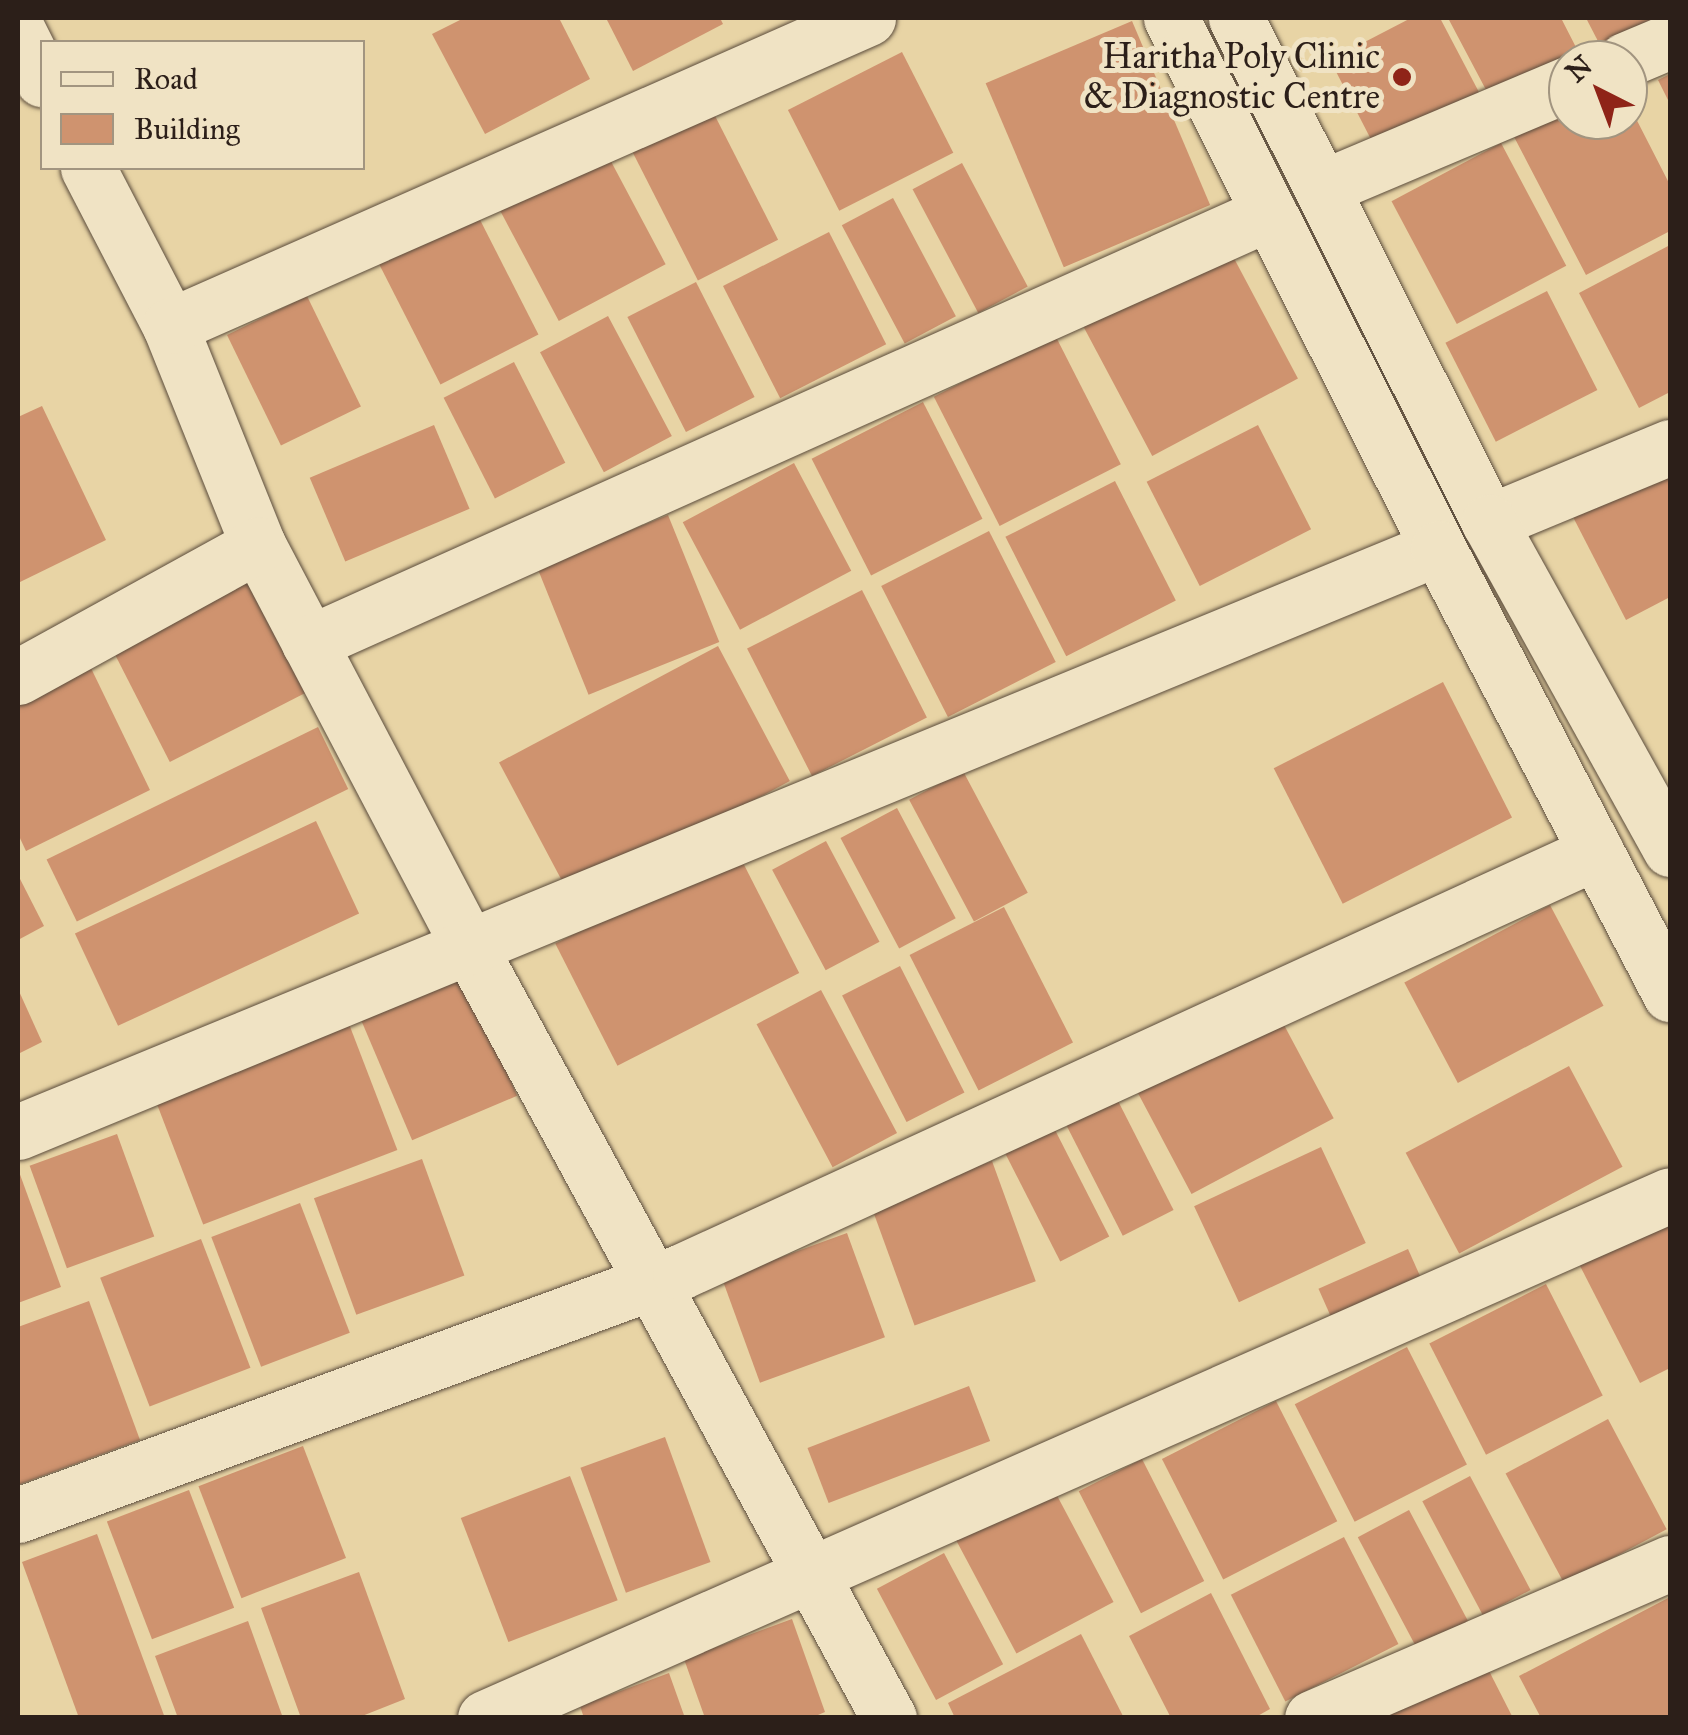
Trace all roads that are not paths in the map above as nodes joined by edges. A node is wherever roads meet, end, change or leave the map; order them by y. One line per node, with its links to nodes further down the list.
1 (868, 18): 10 (street)
2 (1172, 18): 9 (street)
3 (1236, 18): 8 (street)
4 (18, 31): 5 (street)
5 (40, 75)
6 (1548, 92): 8 (street)
7 (89, 170): 10 (street)
8 (1324, 187): 12 (street)
9 (1268, 213): 14 (street); 15 (street)
10 (170, 326): 13 (street)
11 (1670, 447): 12 (street)
12 (1489, 522): 17 (street)
13 (258, 545): 15 (street); 16 (street)
14 (1438, 548): 18 (street); 19 (street)
15 (310, 643): 19 (street)
16 (18, 677)
17 (1666, 829)
18 (1596, 852): 20 (street); 23 (street)
19 (470, 948): 21 (street); 23 (street)
20 (1670, 994)
21 (18, 1132)
22 (1670, 1195): 26 (street)
23 (651, 1282): 24 (street); 26 (street)
24 (18, 1515)
25 (1670, 1563): 29 (street)
26 (809, 1576): 27 (street); 28 (street)
27 (485, 1718)
28 (889, 1718)
29 (1312, 1718)

